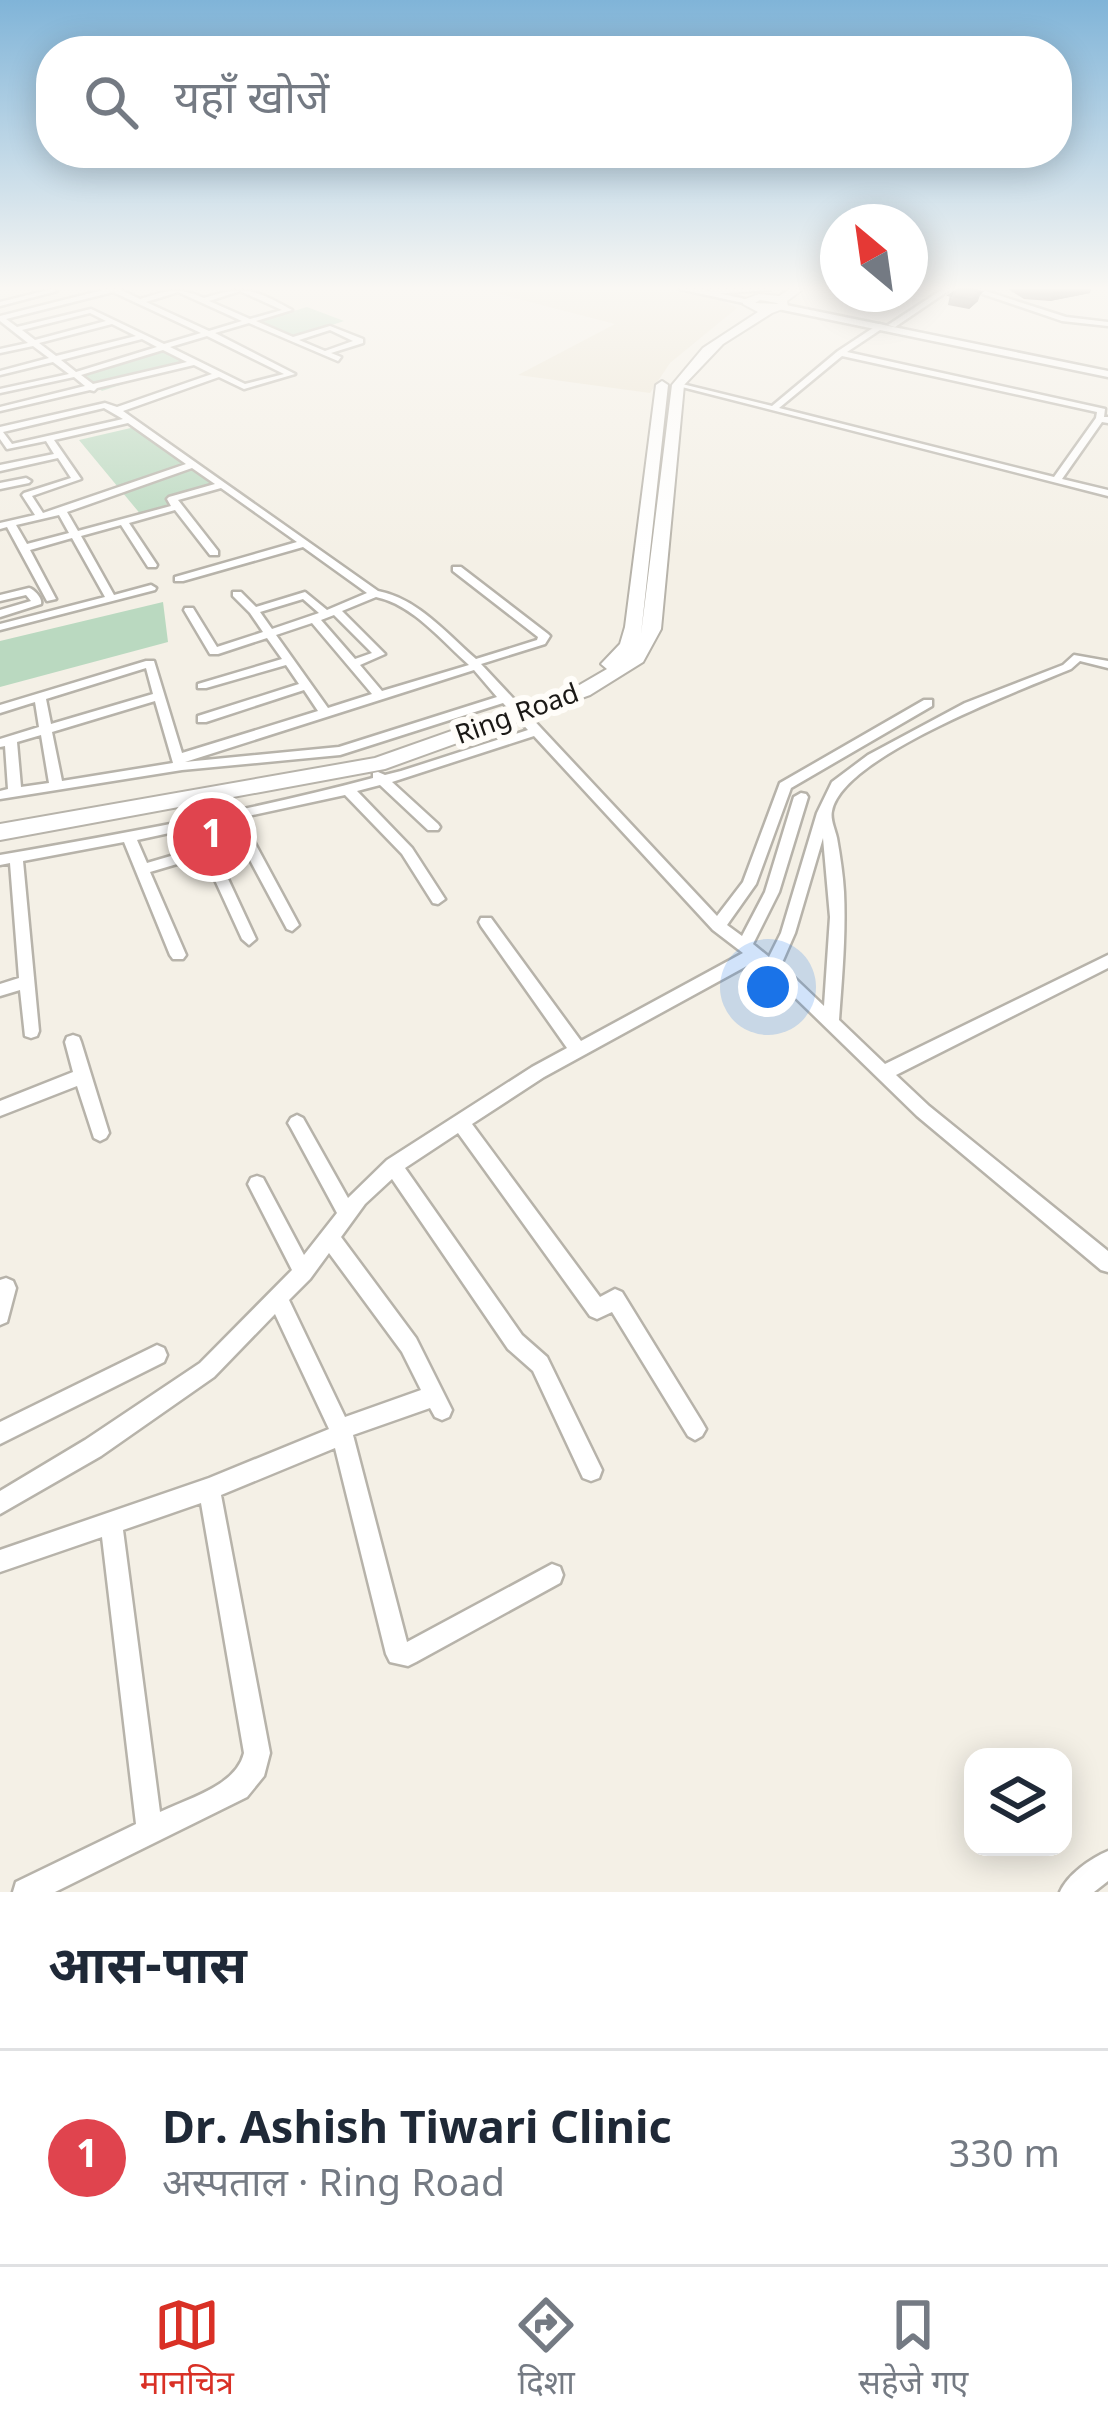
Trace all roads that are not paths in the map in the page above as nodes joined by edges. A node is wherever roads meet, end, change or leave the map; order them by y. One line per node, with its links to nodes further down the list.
1 (67, 377): 13 (street)
2 (75, 377): 12 (street)
3 (138, 377): 12 (street)
4 (211, 377): 16 (street)
5 (227, 377): 6 (street)
6 (279, 377)
7 (667, 377): 66 (highway, Ring Road)
8 (685, 377): 11 (highway, Ring Road)
9 (812, 377): 15 (street)
10 (950, 377): 18 (street)
11 (678, 385): 15 (street); 66 (highway, Ring Road)
12 (94, 389): 14 (street)
13 (0, 392)
14 (0, 409)
15 (773, 409): 26 (street)
16 (117, 410): 17 (street); 19 (street)
17 (129, 420): 20 (street); 23 (street)
18 (1104, 420): 26 (street)
19 (0, 432): 21 (street)
20 (49, 439): 21 (street); 22 (street)
21 (5, 448): 24 (street)
22 (60, 455): 24 (street); 30 (street)
23 (195, 464): 28 (street); 33 (street)
24 (16, 465): 25 (street); 27 (street)
25 (0, 468)
26 (1056, 480): 31 (street)
27 (26, 481): 29 (street); 30 (street)
28 (222, 485): 32 (street); 38 (street)
29 (0, 486)
30 (32, 493): 34 (street)
31 (1108, 493)
32 (177, 507): 35 (street); 40 (street)
33 (62, 511): 34 (street); 37 (street)
34 (40, 515): 36 (street)
35 (124, 522): 37 (street); 41 (street)
36 (5, 525): 39 (street)
37 (75, 535): 39 (street); 49 (street)
38 (305, 543): 43 (street); 46 (street)
39 (24, 548): 48 (street)
40 (214, 553)
41 (152, 565)
42 (457, 569): 58 (street)
43 (179, 579)
44 (151, 588): 49 (street)
45 (237, 594): 51 (street)
46 (375, 594): 53 (street); 58 (street)
47 (0, 598): 52 (street)
48 (51, 599)
49 (111, 599): 54 (street)
50 (189, 610): 55 (street)
51 (254, 611): 53 (street); 55 (street)
52 (0, 614)
53 (325, 614): 55 (street); 57 (street); 57 (street)
54 (0, 627)
55 (271, 634): 56 (street)
56 (290, 660): 60 (street); 61 (street)
57 (353, 664): 62 (street)
58 (475, 664): 62 (street); 66 (street)
59 (1108, 665): 83 (street)
60 (202, 686)
61 (308, 686): 68 (street); 69 (street)
62 (379, 694): 68 (street)
63 (160, 696): 64 (street); 70 (street); 73 (street)
64 (40, 698): 67 (street); 70 (street)
65 (928, 703): 94 (street)
66 (513, 707): 71 (street); 73 (street); 74 (highway, Ring Road); 82 (highway, Ring Road)
67 (0, 709)
68 (325, 712): 73 (street)
69 (202, 719)
70 (47, 730): 72 (street); 77 (street)
71 (536, 731): 75 (street); 94 (street)
72 (6, 741): 79 (street)
73 (179, 763): 77 (street)
74 (366, 766): 75 (street); 76 (highway, Ring Road)
75 (383, 781): 78 (street); 85 (street)
76 (285, 783): 81 (highway); 86 (highway, Ring Road)
77 (53, 786): 79 (street); 82 (street)
78 (349, 790): 81 (street); 91 (street)
79 (8, 793)
80 (801, 797): 97 (street)
81 (278, 806): 87 (street)
82 (47, 808): 84 (highway, Ring Road)
83 (824, 813): 97 (street); 101 (street)
84 (0, 816)
85 (433, 827)
86 (0, 832)
87 (128, 835): 89 (street); 90 (street)
88 (207, 849): 90 (street); 93 (street); 95 (street)
89 (8, 859): 99 (street)
90 (144, 868): 96 (street)
91 (438, 899)
92 (487, 922): 104 (street)
93 (292, 926)
94 (718, 926): 97 (street)
95 (249, 939)
96 (178, 955)
97 (757, 956): 101 (street); 104 (street)
98 (1108, 961): 105 (street)
99 (26, 982): 100 (street); 102 (street)
100 (0, 990)
101 (831, 1022): 105 (street)
102 (32, 1031)
103 (73, 1042): 106 (street)
104 (578, 1050): 109 (street)
105 (884, 1073): 115 (street)
106 (82, 1076): 107 (street); 110 (street)
107 (0, 1109)
108 (297, 1123): 113 (street)
109 (461, 1123): 111 (street); 121 (street)
110 (100, 1133)
111 (393, 1166): 113 (street); 124 (street)
112 (257, 1184): 116 (street)
113 (346, 1214): 114 (street)
114 (329, 1237): 116 (street); 122 (street)
115 (1108, 1264)
116 (302, 1272): 118 (street)
117 (0, 1290): 119 (street)
118 (277, 1296): 122 (street); 126 (street)
119 (0, 1316)
120 (157, 1355): 123 (street)
121 (695, 1429)
122 (341, 1432): 125 (street); 129 (street)
123 (0, 1433)
124 (591, 1470)
125 (208, 1489): 127 (street); 130 (street)
126 (0, 1503)
127 (111, 1522): 128 (street); 130 (street)
128 (0, 1561)
129 (552, 1575)
130 (150, 1832): 132 (street)
131 (1108, 1864): 133 (street)
132 (26, 1892)
133 (1073, 1892)

